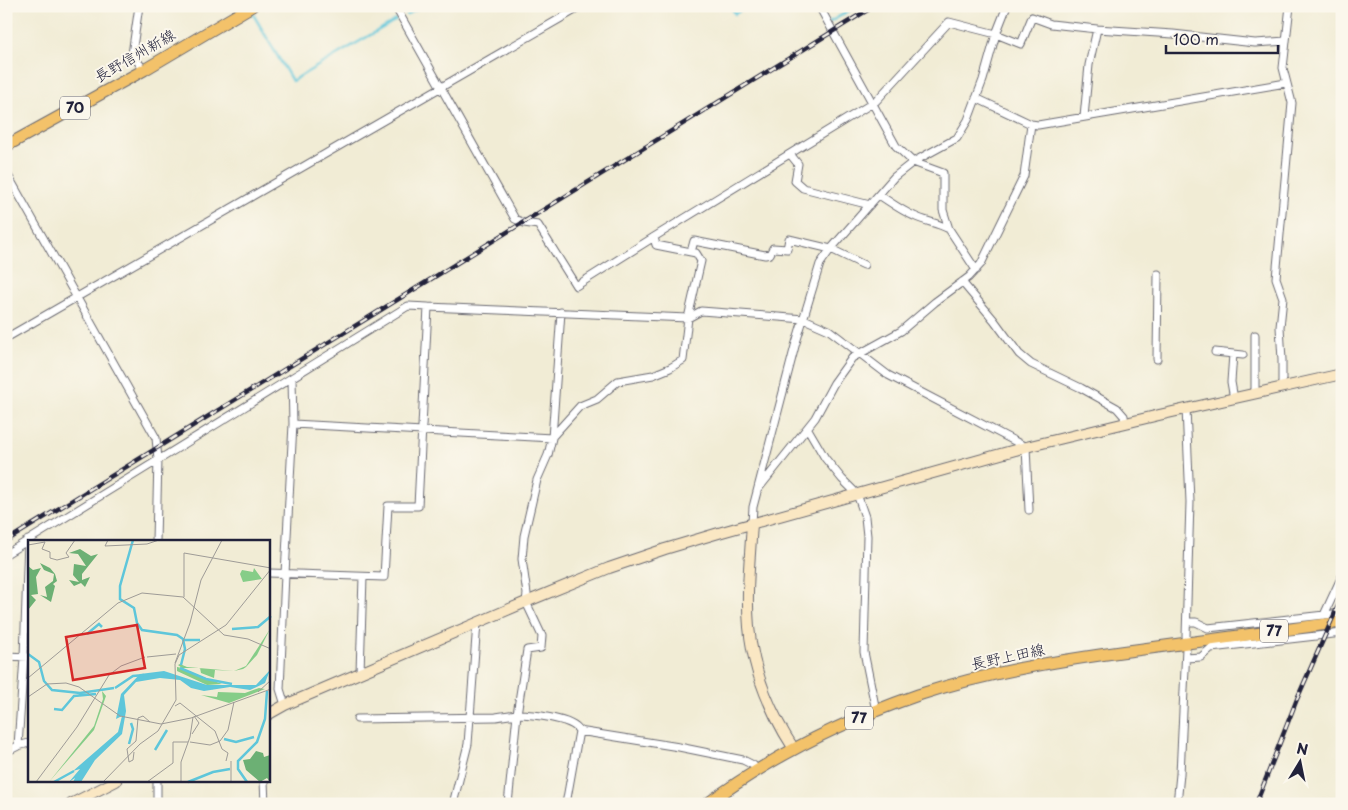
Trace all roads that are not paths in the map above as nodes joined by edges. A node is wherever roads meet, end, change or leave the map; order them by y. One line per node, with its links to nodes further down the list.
1 (139, 6): 11 (street)
2 (252, 6): 11 (main road, 長野信州新線 / 70)
3 (394, 6): 13 (street)
4 (582, 6): 13 (street)
5 (818, 6): 15 (street)
6 (1007, 6): 9 (street)
7 (1290, 6): 10 (street)
8 (1097, 29): 9 (street); 10 (street); 16 (street)
9 (996, 34): 14 (street); 15 (street)
10 (1286, 41): 12 (street)
11 (144, 70): 18 (main road, 長野信州新線 / 70)
12 (1286, 83): 16 (street); 46 (street)
13 (440, 86): 25 (street); 32 (street)
14 (976, 98): 17 (street); 20 (street)
15 (872, 104): 19 (street); 20 (street)
16 (1084, 117): 17 (street)
17 (1031, 124): 29 (street)
18 (6, 146)
19 (790, 154): 23 (street); 25 (street)
20 (913, 162): 22 (street); 24 (street)
21 (6, 172): 32 (street)
22 (879, 195): 23 (street); 24 (street)
23 (870, 205): 26 (street)
24 (949, 229): 29 (street)
25 (654, 237): 27 (street)
26 (831, 249): 27 (street); 28 (street); 36 (street)
27 (691, 252): 35 (street)
28 (864, 265)
29 (976, 270): 31 (street)
30 (1158, 274): 43 (street)
31 (962, 282): 40 (street); 51 (street)
32 (76, 297): 38 (street); 56 (street)
33 (428, 307): 34 (street); 45 (street); 53 (street)
34 (561, 312): 35 (street); 54 (street)
35 (688, 318): 36 (street); 54 (street)
36 (804, 319): 40 (street); 57 (street)
37 (1255, 335): 47 (street)
38 (6, 338)
39 (1215, 352): 41 (street)
40 (862, 354): 52 (street); 55 (street)
41 (1233, 354): 42 (street); 48 (street)
42 (1243, 355)
43 (1157, 359)
44 (1342, 374): 46 (street)
45 (292, 378): 50 (street); 56 (street)
46 (1282, 387): 47 (street)
47 (1255, 394): 48 (street)
48 (1234, 398): 49 (street)
49 (1186, 408): 51 (street); 71 (street)
50 (294, 424): 53 (street); 65 (street)
51 (1125, 424): 55 (street)
52 (808, 428): 57 (street); 58 (street)
53 (421, 432): 54 (street); 67 (street)
54 (552, 438): 68 (street)
55 (1026, 447): 58 (street); 59 (street)
56 (158, 459): 61 (street); 62 (street)
57 (757, 491): 60 (street)
58 (857, 494): 60 (street); 81 (street)
59 (1029, 510)
60 (752, 523): 68 (street); 89 (street)
61 (28, 540): 63 (street); 77 (street)
62 (156, 540)
63 (6, 554)
64 (270, 573): 65 (street)
65 (285, 574): 67 (street); 80 (street)
66 (1342, 576): 70 (street)
67 (363, 577): 79 (street)
68 (526, 602): 73 (street); 83 (street)
69 (1342, 612): 70 (street)
70 (1324, 615): 71 (street)
71 (1187, 622): 75 (street)
72 (1342, 622): 75 (main road, 長野上田線 / 77)
73 (477, 623): 79 (street); 85 (street)
74 (1342, 634): 78 (street)
75 (1187, 643): 78 (street); 81 (main road, 長野上田線 / 77)
76 (6, 656): 77 (street)
77 (27, 657): 88 (street)
78 (1186, 658): 102 (street)
79 (360, 672): 80 (street)
80 (285, 705): 82 (street)
81 (876, 711): 89 (main road, 長野上田線 / 77)
82 (270, 713)
83 (517, 714): 85 (street); 86 (street); 99 (street)
84 (357, 718): 85 (street)
85 (470, 718): 98 (street)
86 (578, 731): 91 (street); 100 (street)
87 (28, 743): 88 (street)
88 (18, 746): 90 (street)
89 (794, 749): 91 (main road, 長野上田線 / 77)
90 (6, 752)
91 (758, 770): 101 (main road, 長野上田線 / 77)
92 (114, 782): 95 (street)
93 (157, 782): 96 (street)
94 (264, 782): 97 (street)
95 (71, 804)
96 (157, 804)
97 (265, 804)
98 (453, 804)
99 (508, 804)
100 (566, 804)
101 (707, 804)
102 (1177, 804)

